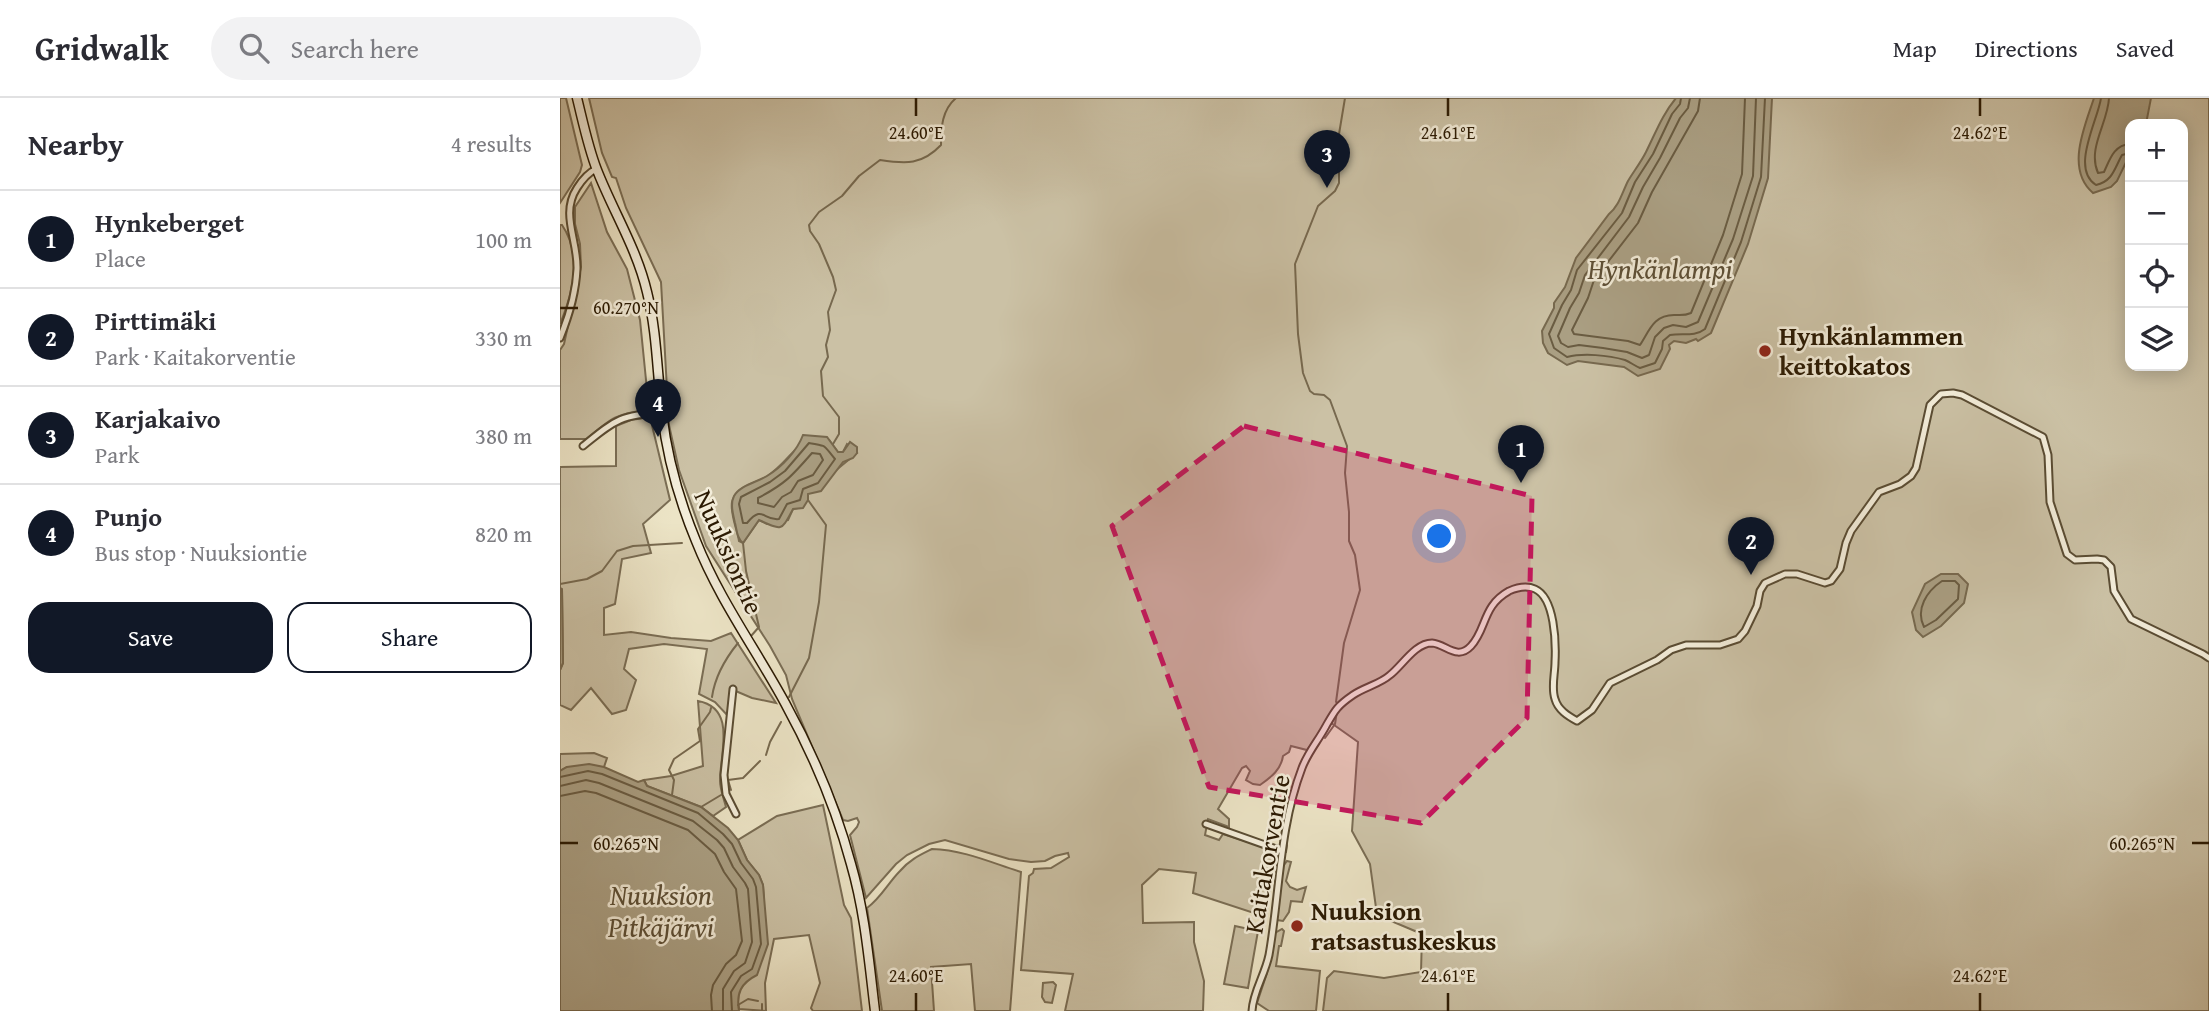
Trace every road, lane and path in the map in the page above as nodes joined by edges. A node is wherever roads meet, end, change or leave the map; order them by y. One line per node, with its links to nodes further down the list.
1 (577, 98): 2 (street, Nuuksiontie)
2 (596, 169): 3 (street); 6 (street, Nuuksiontie)
3 (568, 212): 4 (street); 5 (street)
4 (560, 215)
5 (560, 338)
6 (662, 413): 7 (street); 13 (street, Nuuksiontie)
7 (583, 446)
8 (2209, 659): 12 (street, Kaitakorventie)
9 (733, 689): 10 (street)
10 (736, 814)
11 (1206, 824): 12 (street)
12 (1282, 851): 14 (street, Kaitakorventie)
13 (875, 1011)
14 (1252, 1011)

